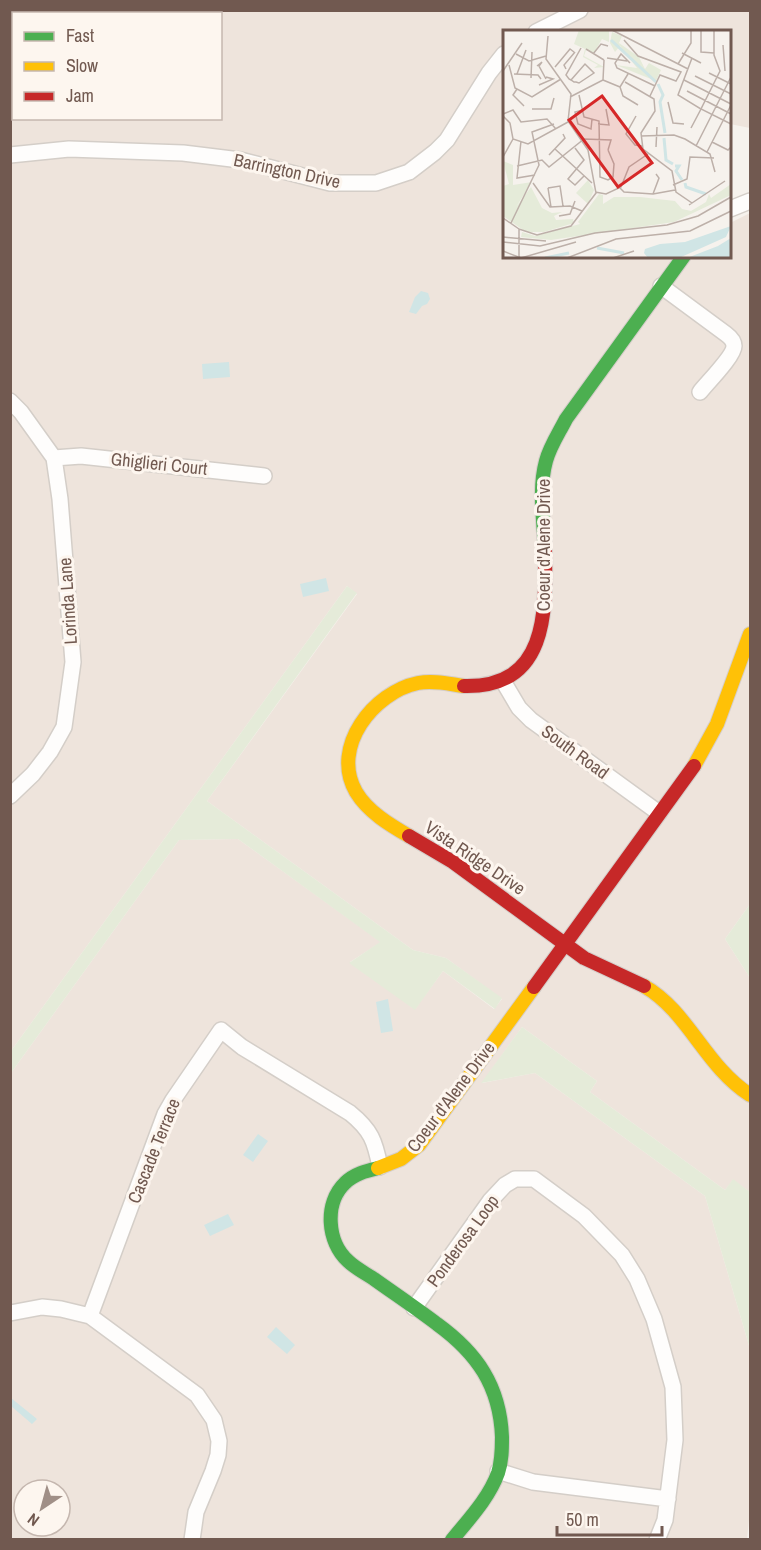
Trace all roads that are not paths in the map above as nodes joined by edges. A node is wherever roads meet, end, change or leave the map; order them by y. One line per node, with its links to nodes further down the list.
1 (580, 10): 2 (street)
2 (540, 30)
3 (503, 55): 4 (street, Barrington Drive)
4 (10, 155)
5 (750, 201): 6 (street)
6 (731, 208)
7 (683, 258): 8 (street, Coeur d'Alene Drive)
8 (662, 286): 9 (street); 14 (street, Coeur d'Alene Drive)
9 (700, 392)
10 (10, 401): 11 (street, Lorinda Lane)
11 (54, 458): 12 (street, Ghiglieri Court); 15 (street, Lorinda Lane)
12 (264, 476)
13 (750, 634): 16 (street, Coeur d'Alene Drive)
14 (503, 681): 16 (street, South Road); 17 (street, Vista Ridge Drive)
15 (10, 796)
16 (659, 813): 17 (street, Coeur d'Alene Drive)
17 (565, 944): 18 (street, Vista Ridge Drive); 19 (street, Coeur d'Alene Drive)
18 (750, 1095)
19 (380, 1167): 20 (street, Coeur d'Alene Drive); 22 (street, Cascade Terrace)
20 (414, 1308): 23 (street, Coeur d'Alene Drive); 24 (street, Ponderosa Loop)
21 (10, 1313): 22 (street)
22 (90, 1316): 25 (street)
23 (498, 1471): 24 (street); 26 (street, Coeur d'Alene Drive)
24 (668, 1499): 27 (street, Ponderosa Loop)
25 (192, 1539)
26 (452, 1539)
27 (657, 1539)

